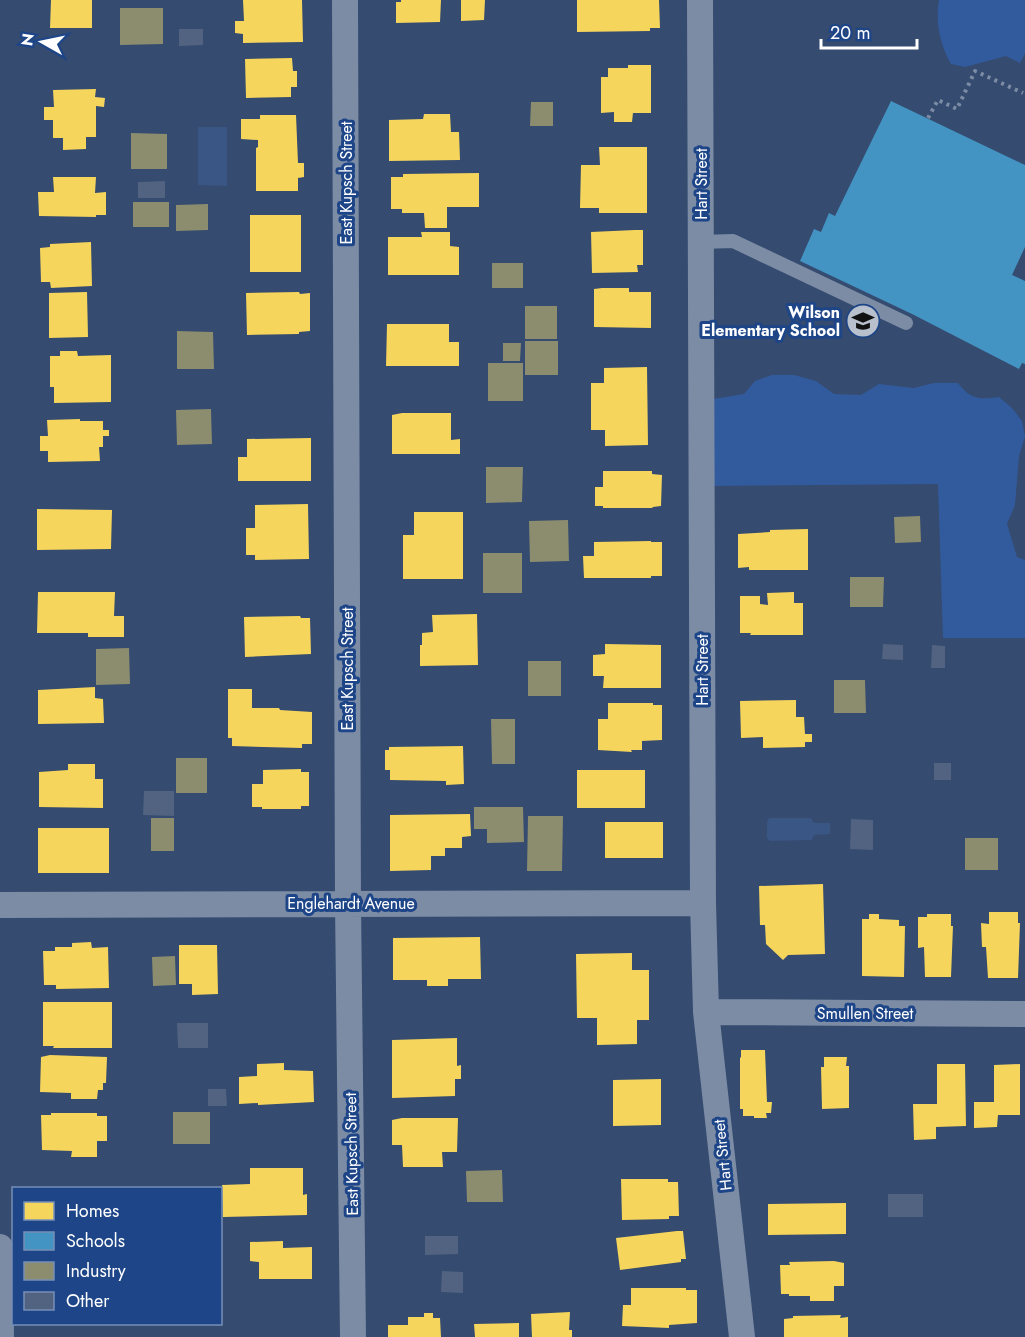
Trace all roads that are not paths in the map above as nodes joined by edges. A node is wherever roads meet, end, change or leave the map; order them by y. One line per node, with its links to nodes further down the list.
1 (345, 0): 5 (street, East Kupsch Street)
2 (700, 0): 3 (street, Hart Street)
3 (701, 242): 4 (lane); 6 (street, Hart Street)
4 (906, 323)
5 (348, 903): 6 (street, Englehardt Avenue); 7 (street, Englehardt Avenue); 12 (street, East Kupsch Street)
6 (703, 903): 8 (street, Hart Street)
7 (0, 904)
8 (706, 1012): 9 (street, Smullen Street); 13 (street, Hart Street)
9 (1025, 1014)
10 (0, 1246): 11 (street)
11 (1, 1337)
12 (353, 1337)
13 (742, 1337)

